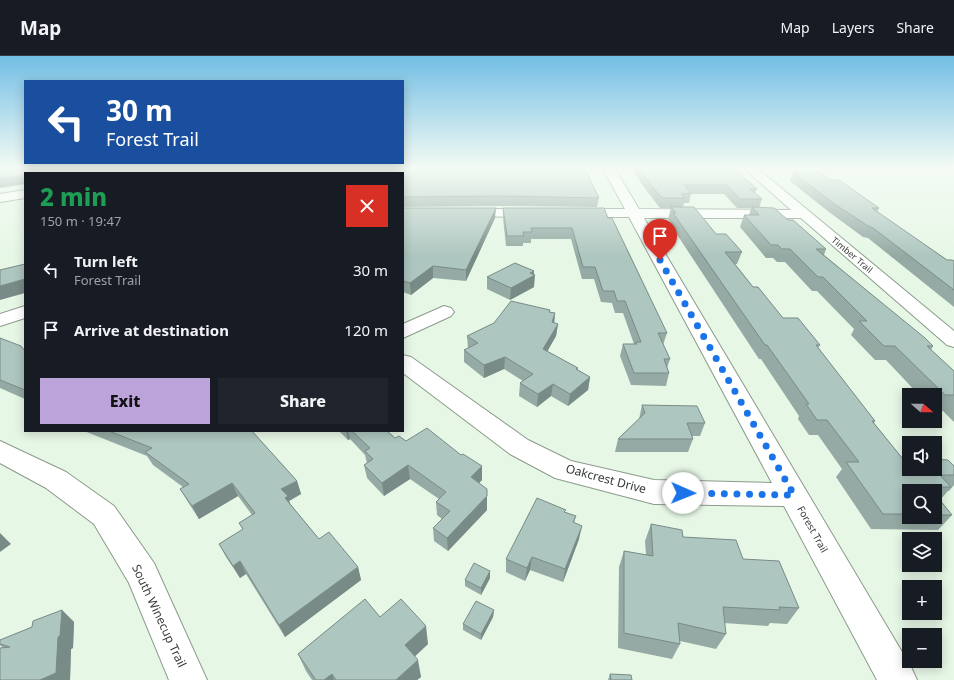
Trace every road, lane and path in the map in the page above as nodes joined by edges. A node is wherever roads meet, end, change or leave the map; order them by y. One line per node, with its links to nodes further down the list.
1 (625, 198): 6 (street, Forest Trail)
2 (785, 198): 7 (street, Timber Trail)
3 (449, 212): 4 (street)
4 (544, 213)
5 (567, 213): 6 (street)
6 (633, 213): 7 (street); 15 (street, Forest Trail)
7 (804, 214): 12 (street, Timber Trail)
8 (24, 312): 10 (street)
9 (444, 312): 11 (street)
10 (0, 320)
11 (404, 332)
12 (954, 341)
13 (404, 363): 15 (street, Oakcrest Drive)
14 (0, 451): 16 (street, South Winecup Trail)
15 (794, 495): 17 (street, Forest Trail)
16 (188, 680)
17 (898, 680)

